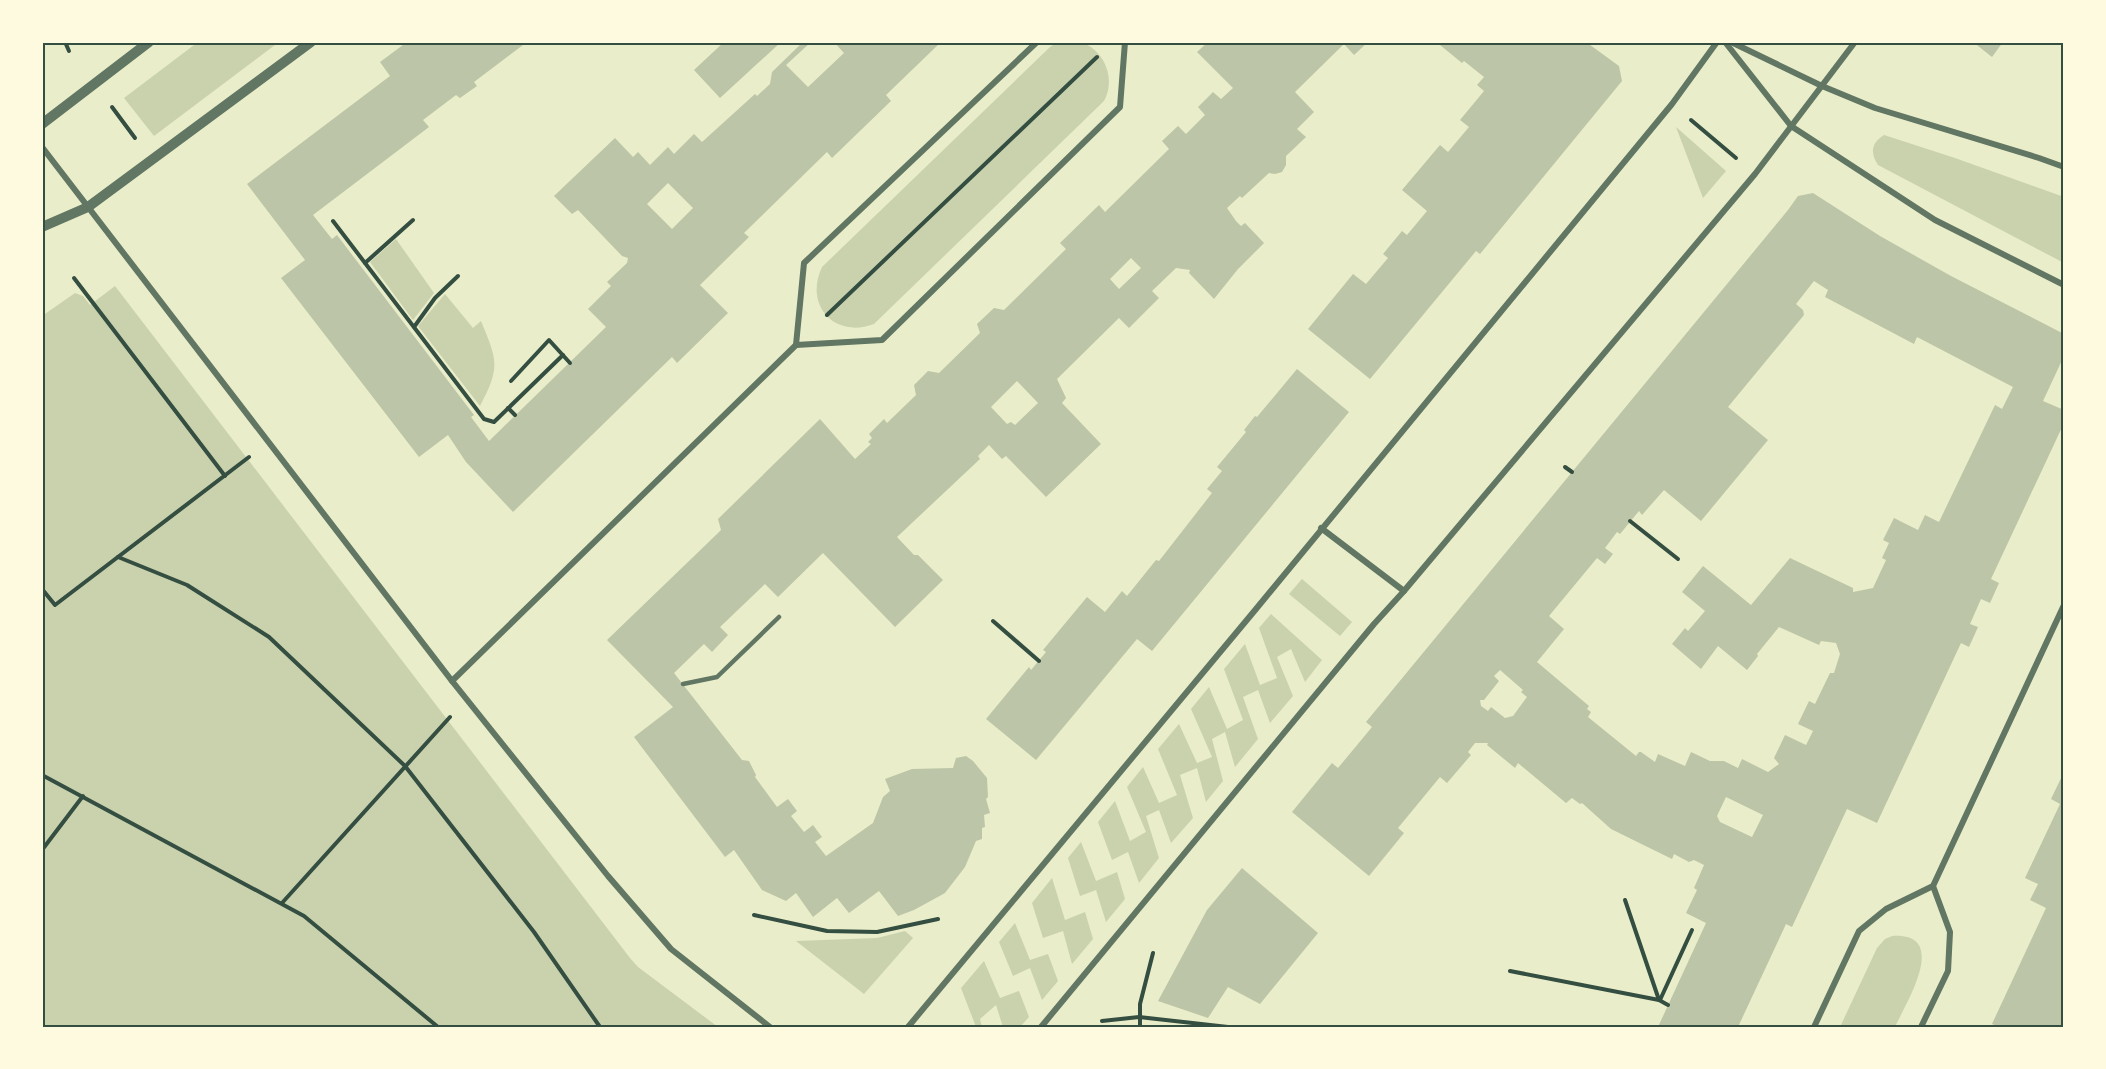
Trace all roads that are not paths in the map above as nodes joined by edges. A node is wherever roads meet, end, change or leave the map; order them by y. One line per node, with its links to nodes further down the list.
1 (149, 42): 10 (street)
2 (312, 42): 14 (street)
3 (1037, 42): 17 (street)
4 (1125, 42): 17 (street)
5 (1717, 42): 18 (street)
6 (1725, 42): 11 (street)
7 (1731, 42): 9 (street)
8 (1855, 42): 9 (street)
9 (1821, 86): 11 (street); 13 (street)
10 (42, 124)
11 (1791, 126): 16 (street); 19 (street)
12 (42, 147): 14 (street)
13 (2064, 167)
14 (88, 207): 15 (street); 22 (street)
15 (42, 227)
16 (2064, 285)
17 (796, 345): 22 (street)
18 (1321, 528): 19 (street); 26 (street)
19 (1404, 591): 27 (street)
20 (2064, 605): 24 (street)
21 (779, 617): 23 (lane)
22 (452, 681): 25 (street)
23 (683, 684)
24 (1933, 886): 28 (street); 29 (street)
25 (770, 1027)
26 (908, 1027)
27 (1041, 1027)
28 (1814, 1027)
29 (1921, 1027)

